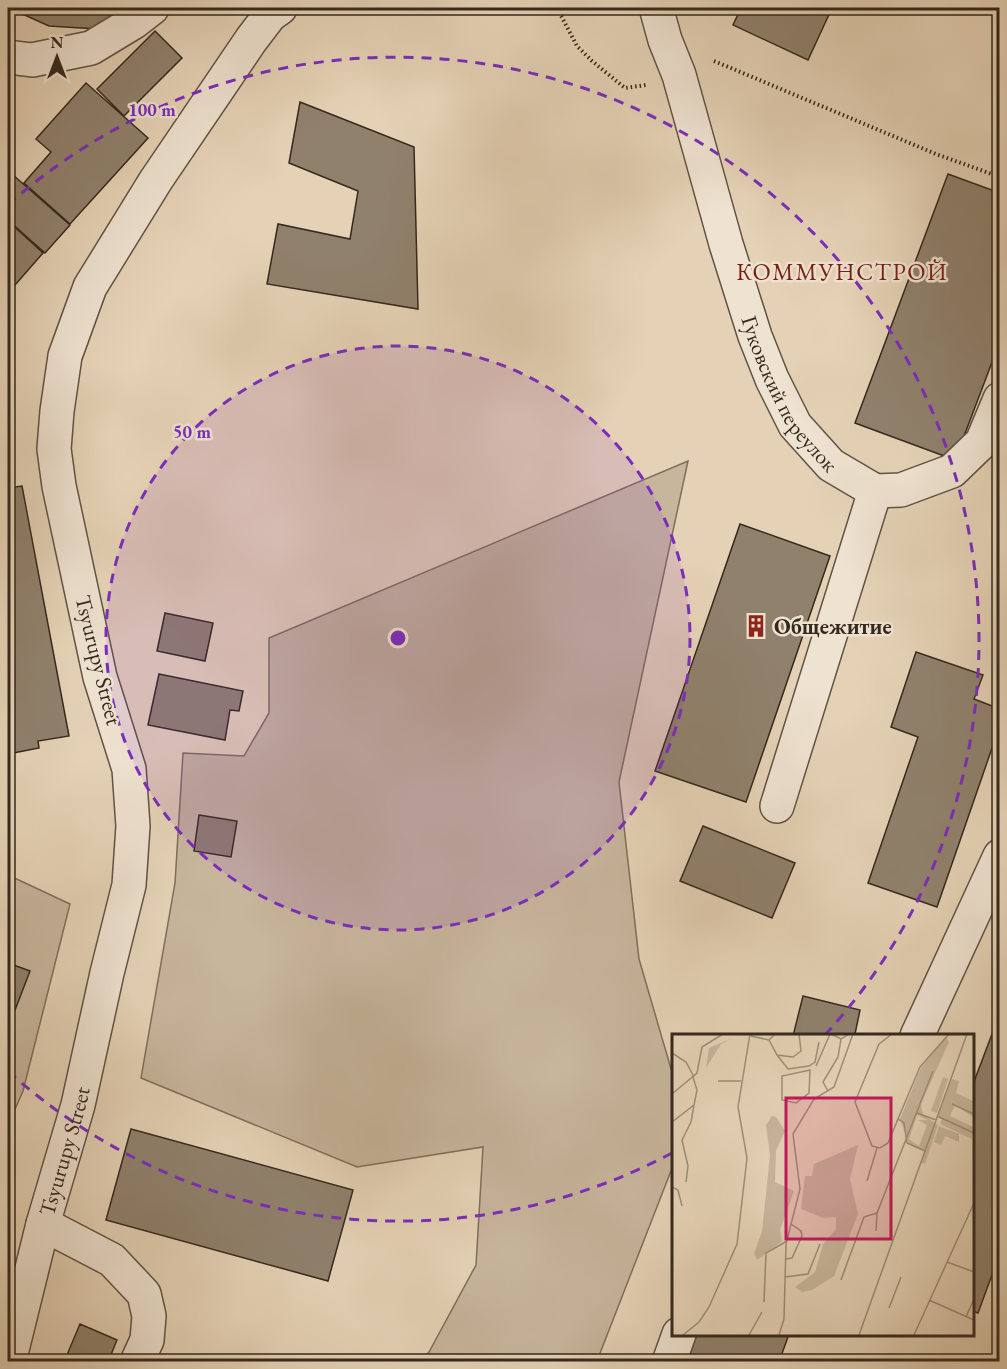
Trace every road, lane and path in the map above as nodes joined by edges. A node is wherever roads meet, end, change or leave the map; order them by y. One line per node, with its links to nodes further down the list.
1 (152, 8): 5 (street)
2 (279, 8): 14 (street, Tsyurupy Street)
3 (557, 8): 7 (path)
4 (659, 8): 10 (street, Гуковский переулок)
5 (8, 57)
6 (713, 60): 8 (path)
7 (626, 88)
8 (999, 177)
9 (999, 399): 10 (street)
10 (875, 491): 11 (street)
11 (777, 806)
12 (999, 856): 13 (street)
13 (918, 1034)
14 (43, 1224): 16 (street, Tsyurupy Street); 17 (street)
15 (679, 1336): 18 (street)
16 (9, 1362)
17 (137, 1362)
18 (669, 1362)

